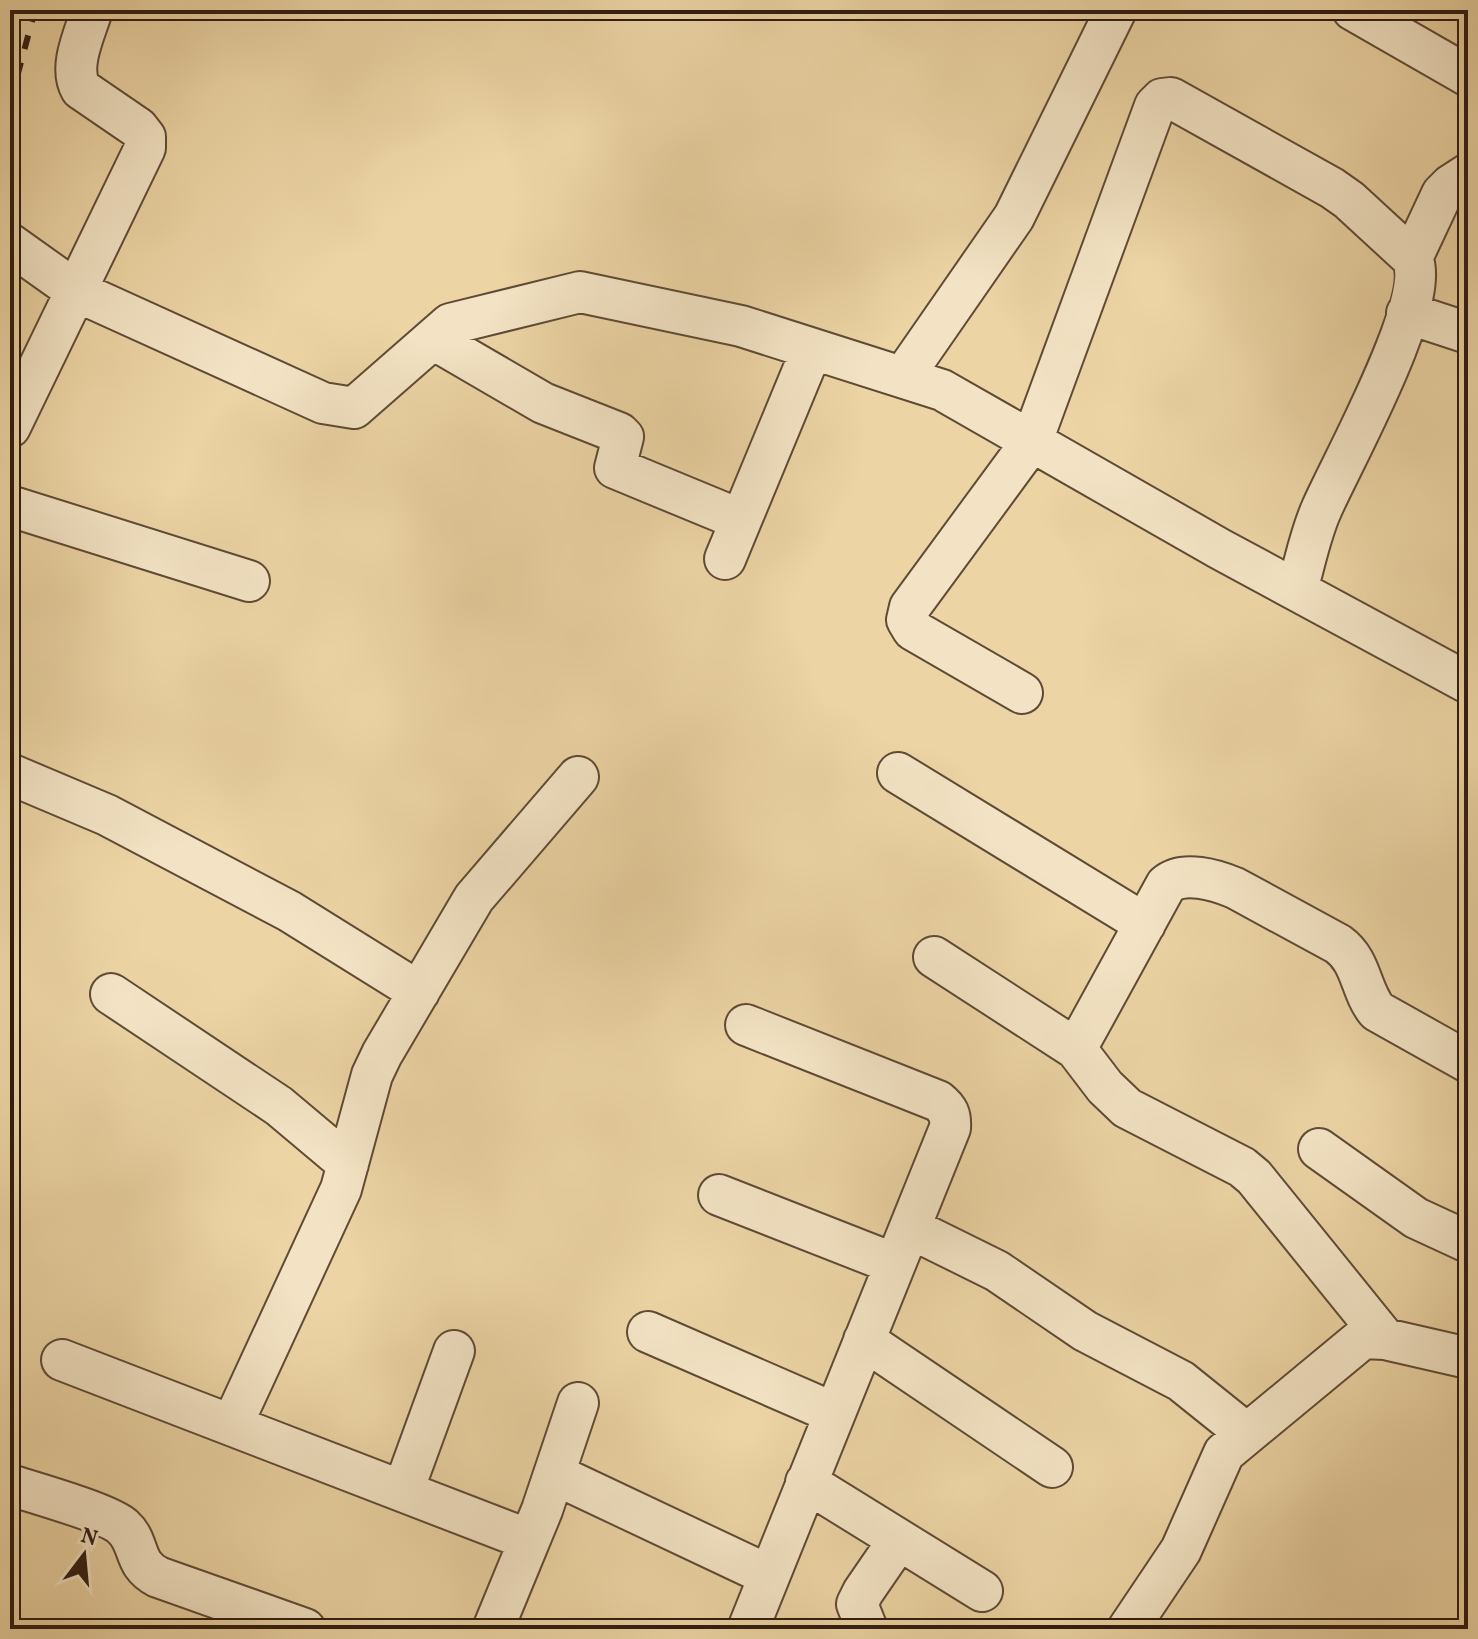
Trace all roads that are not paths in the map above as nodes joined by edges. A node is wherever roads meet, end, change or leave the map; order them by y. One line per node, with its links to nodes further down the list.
1 (92, 10): 8 (street)
2 (1116, 10): 13 (street)
3 (1353, 10): 4 (street)
4 (1468, 76)
5 (1468, 174): 7 (street)
6 (10, 244): 8 (street)
7 (1412, 258): 9 (street); 15 (street)
8 (76, 291): 11 (street); 14 (street)
9 (1407, 313): 10 (street); 20 (street)
10 (1468, 333)
11 (433, 339): 12 (street); 17 (street)
12 (812, 349): 13 (street); 17 (street)
13 (903, 377): 15 (street)
14 (10, 427)
15 (1032, 441): 20 (street); 22 (street)
16 (10, 506): 19 (street)
17 (741, 520): 18 (street)
18 (725, 559)
19 (249, 581)
20 (1297, 590): 21 (street)
21 (1468, 683)
22 (1022, 693)
23 (898, 773): 26 (street)
24 (10, 774): 28 (street)
25 (578, 777): 28 (street)
26 (1145, 924): 31 (street); 32 (street)
27 (934, 957): 31 (street)
28 (419, 992): 34 (street)
29 (111, 994): 34 (street)
30 (746, 1025): 37 (street)
31 (1076, 1049): 39 (street)
32 (1468, 1062)
33 (1319, 1149): 36 (street)
34 (348, 1164): 46 (street)
35 (719, 1195): 37 (street)
36 (1468, 1242)
37 (902, 1246): 40 (street); 47 (street)
38 (648, 1332): 45 (street)
39 (1385, 1339): 42 (street); 47 (street)
40 (864, 1340): 45 (street); 48 (street)
41 (454, 1351): 52 (street)
42 (1468, 1358)
43 (62, 1360): 46 (street)
44 (578, 1403): 49 (street)
45 (834, 1413): 50 (street)
46 (232, 1425): 52 (street)
47 (1247, 1434): 61 (street)
48 (1052, 1467)
49 (554, 1474): 53 (street); 55 (street)
50 (806, 1482): 54 (street); 55 (street)
51 (10, 1485): 58 (street)
52 (403, 1491): 53 (street)
53 (529, 1540): 57 (street)
54 (898, 1541): 56 (street); 60 (street)
55 (768, 1575): 59 (street)
56 (982, 1591)
57 (498, 1627)
58 (305, 1629)
59 (748, 1629)
60 (867, 1629)
61 (1128, 1629)

